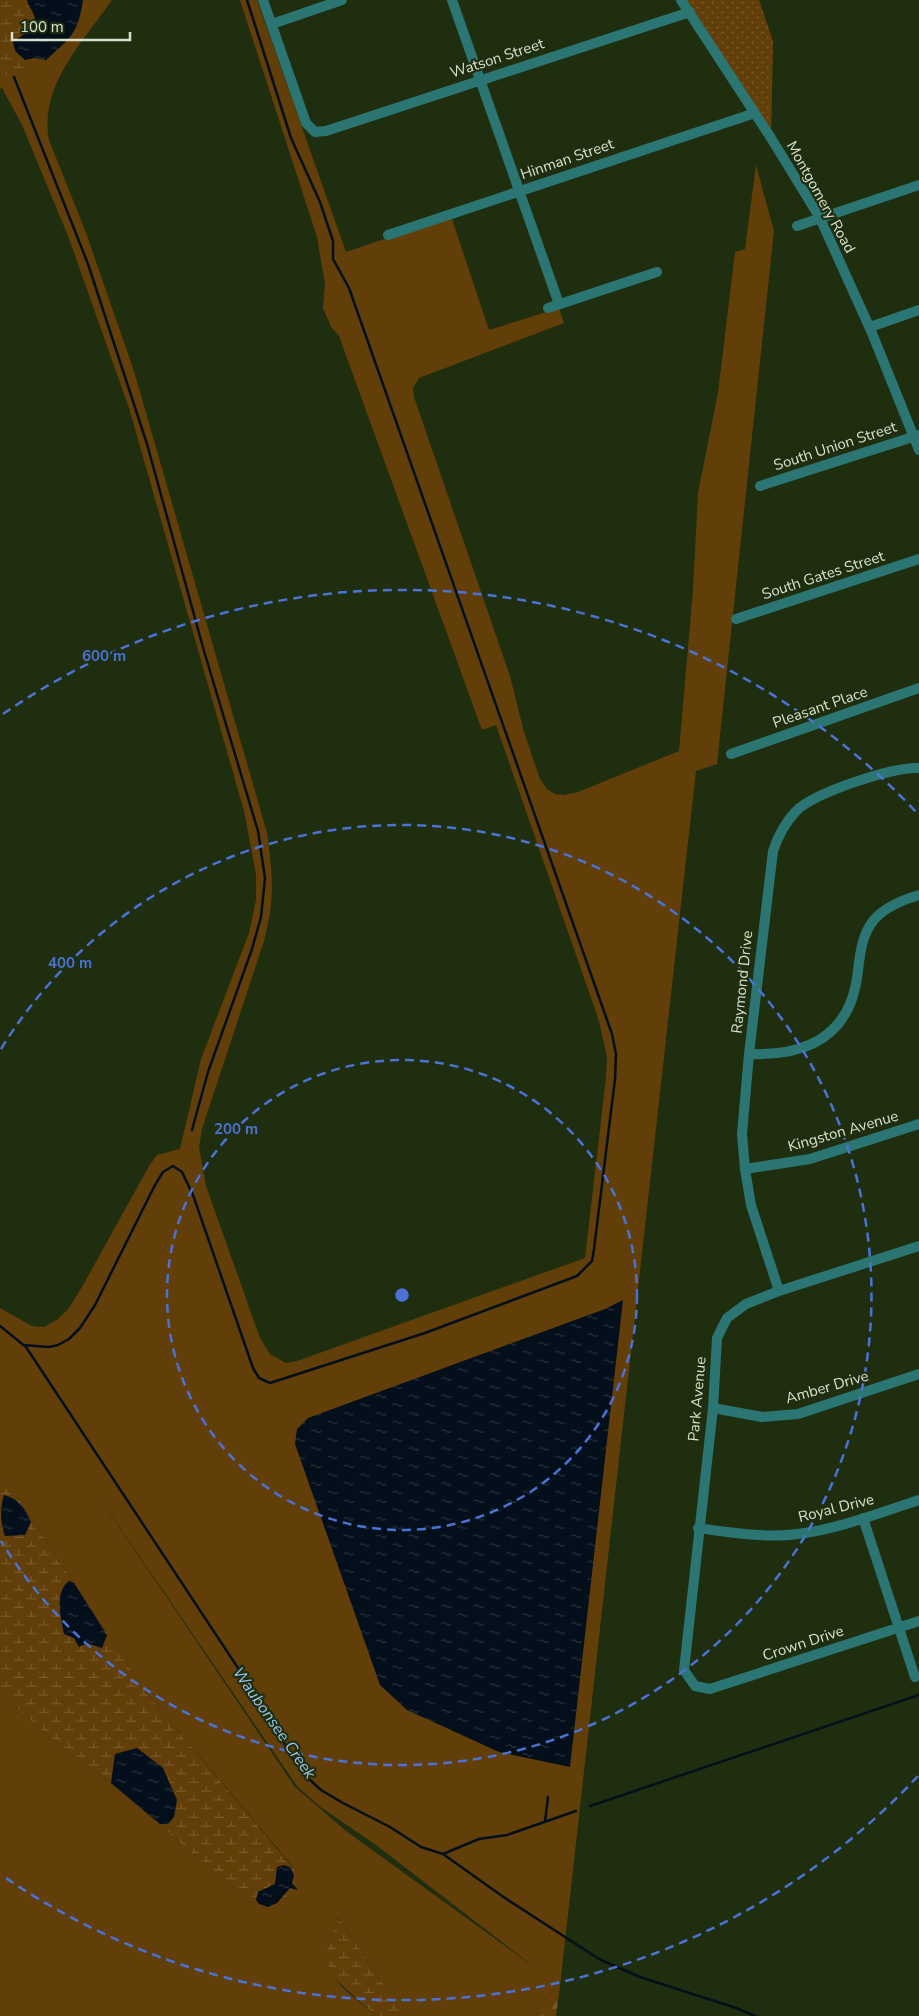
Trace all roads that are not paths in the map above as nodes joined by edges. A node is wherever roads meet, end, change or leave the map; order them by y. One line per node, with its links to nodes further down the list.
1 (263, 0): 6 (street)
2 (342, 0): 6 (street)
3 (452, 0): 7 (street)
4 (681, 0): 5 (street, Montgomery Road)
5 (690, 12): 7 (street, Watson Street); 8 (street, Montgomery Road)
6 (272, 24): 7 (street, Watson Street)
7 (480, 79): 10 (street)
8 (755, 113): 10 (street, Hinman Street); 11 (street, Montgomery Road)
9 (919, 185): 11 (street)
10 (520, 191): 13 (street, Hinman Street); 15 (street)
11 (820, 218): 12 (street); 18 (street, Montgomery Road)
12 (797, 226)
13 (388, 235)
14 (657, 272): 15 (street)
15 (559, 304): 16 (street)
16 (548, 308)
17 (919, 310): 18 (street)
18 (870, 327): 19 (street, Montgomery Road)
19 (916, 435): 20 (street, Montgomery Road); 21 (street, South Union Street)
20 (919, 450)
21 (760, 486)
22 (919, 559): 23 (street, South Gates Street)
23 (736, 619)
24 (919, 688): 25 (street, Pleasant Place)
25 (731, 754)
26 (919, 768): 28 (street, Raymond Drive)
27 (919, 895): 28 (street)
28 (748, 1054): 30 (street, Raymond Drive)
29 (919, 1124): 30 (street, Kingston Avenue)
30 (745, 1169): 32 (street, Raymond Drive)
31 (919, 1246): 32 (street, Park Avenue)
32 (779, 1291): 34 (street, Park Avenue)
33 (919, 1374): 34 (street, Amber Drive)
34 (713, 1408): 37 (street, Park Avenue)
35 (919, 1500): 36 (street, Royal Drive)
36 (863, 1518): 37 (street, Royal Drive); 39 (street)
37 (698, 1528): 41 (street, Park Avenue)
38 (919, 1621): 39 (street, Crown Drive)
39 (899, 1628): 40 (street); 41 (street, Crown Drive)
40 (915, 1676)
41 (695, 1686)

